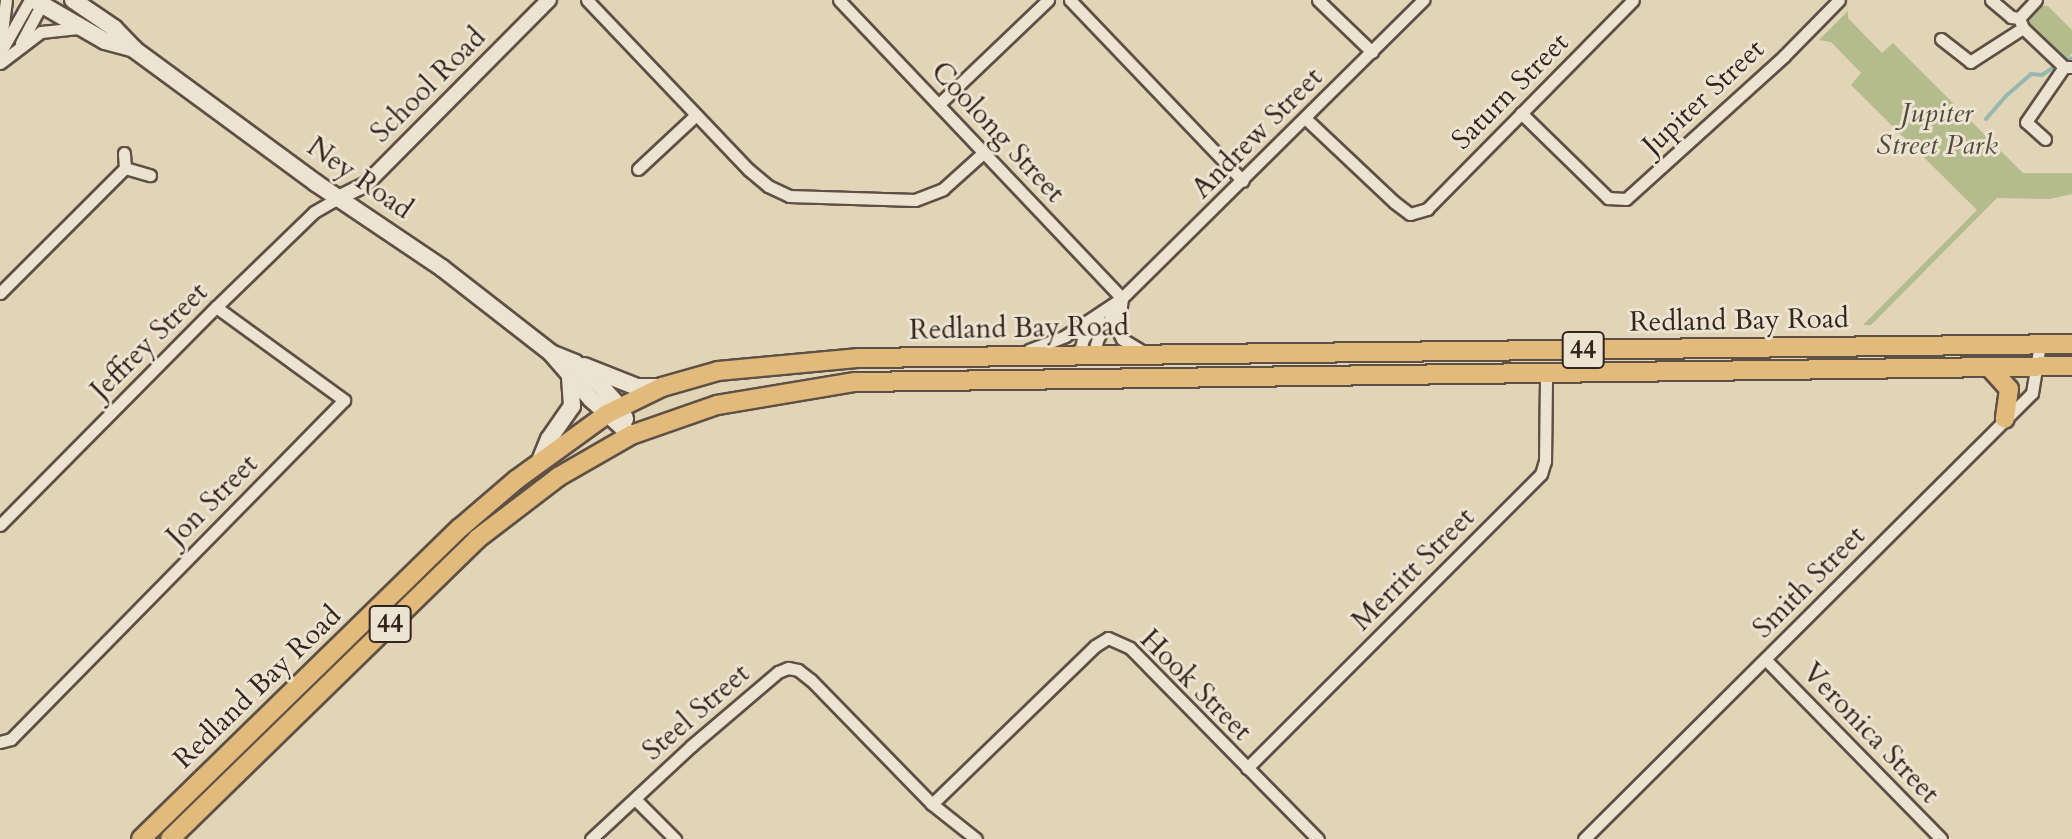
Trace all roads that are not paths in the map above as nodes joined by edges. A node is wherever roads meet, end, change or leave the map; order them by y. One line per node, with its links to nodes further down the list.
1 (6, 0): 20 (street)
2 (73, 0): 19 (main road, Ney Road)
3 (587, 0): 26 (street)
4 (839, 0): 24 (street, Coolong Street)
5 (1048, 0): 24 (street)
6 (1070, 0): 34 (street)
7 (1318, 0): 21 (street)
8 (1423, 0): 21 (street, Andrew Street)
9 (1633, 0): 25 (street, Saturn Street)
10 (1839, 0): 25 (street, Jupiter Street)
11 (1991, 0): 15 (street)
12 (2036, 0): 15 (street)
13 (38, 1): 16 (main road, Ney Road); 18 (street); 20 (street)
14 (546, 1): 35 (street, School Road)
15 (2021, 23): 17 (street); 23 (street)
16 (83, 28): 18 (street); 19 (main road, Ney Road)
17 (1941, 39)
18 (19, 47): 22 (street)
19 (135, 50): 35 (main road, Ney Road)
20 (0, 51)
21 (1372, 52): 27 (street, Andrew Street)
22 (0, 63)
23 (2068, 67): 28 (street)
24 (939, 104): 30 (street, Coolong Street)
25 (1521, 113): 27 (street, Saturn Street)
26 (696, 115): 30 (street); 32 (street)
27 (1306, 119): 34 (street, Andrew Street)
28 (2045, 139)
29 (124, 153): 31 (street)
30 (983, 153): 37 (street, Coolong Street)
31 (125, 168): 33 (street); 36 (street)
32 (638, 169)
33 (150, 175)
34 (1243, 181): 37 (street, Andrew Street)
35 (338, 198): 38 (street, Jeffrey Street); 48 (main road, Ney Road)
36 (0, 293)
37 (1122, 298): 39 (street, Andrew Street); 42 (street); 44 (street, Andrew Street)
38 (216, 307): 56 (street, Jeffrey Street); 58 (street, Jon Street)
39 (1102, 312): 43 (street, Andrew Street); 44 (street, Andrew Street)
40 (2040, 344): 41 (main road, Redland Bay Road / 44); 42 (main road, Redland Bay Road / 44); 46 (street, Smith Street)
41 (2072, 344)
42 (1147, 354): 44 (main road, Redland Bay Road / 44)
43 (1004, 356): 44 (main road, Redland Bay Road / 44); 51 (main road, Redland Bay Road / 44)
44 (1086, 356): 50 (main road)
45 (2072, 366): 46 (main road, Redland Bay Road / 44)
46 (2038, 367): 47 (main road, Redland Bay Road / 44); 53 (street, Smith Street)
47 (1990, 368): 49 (main road, Redland Bay Road / 44); 53 (main road)
48 (572, 370): 51 (main road); 52 (main road, Ney Road); 55 (main road)
49 (1546, 374): 50 (main road, Redland Bay Road / 44); 59 (street, Merritt Street)
50 (1084, 379): 54 (main road, Redland Bay Road / 44)
51 (662, 387): 52 (main road, Redland Bay Road / 44)
52 (614, 411): 54 (main road, Ney Road); 55 (main road, Redland Bay Road / 44)
53 (2005, 419): 57 (street, Smith Street)
54 (631, 435): 63 (main road, Redland Bay Road / 44)
55 (540, 461): 62 (main road, Redland Bay Road / 44)
56 (0, 525)
57 (1766, 660): 68 (street, Smith Street); 69 (street, Veronica Street)
58 (0, 742)
59 (1247, 768): 61 (street, Hook Street); 67 (street, Hook Street)
60 (635, 799): 61 (street, Steel Street); 64 (street, Steel Street); 65 (street)
61 (932, 804): 66 (street, Steel Street)
62 (141, 839)
63 (170, 839)
64 (591, 839)
65 (675, 839)
66 (976, 839)
67 (1318, 839)
68 (1584, 839)
69 (1941, 839)

